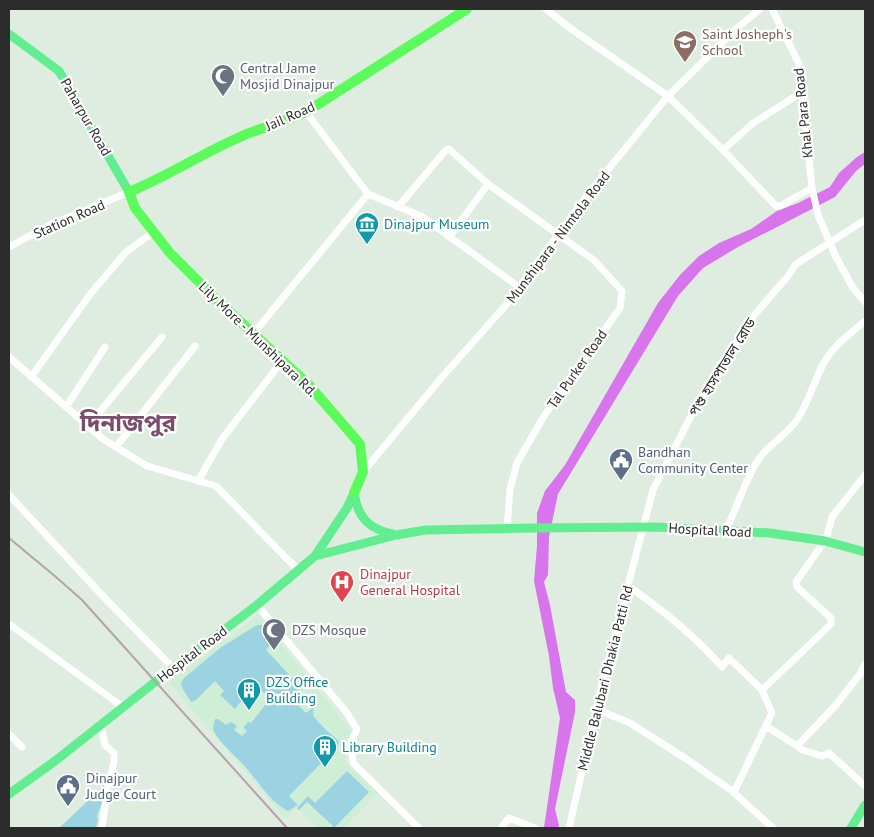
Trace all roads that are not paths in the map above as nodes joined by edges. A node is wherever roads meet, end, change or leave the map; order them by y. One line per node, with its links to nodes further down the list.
1 (467, 9): 8 (highway, Jail Road)
2 (546, 9): 7 (street)
3 (760, 9): 7 (street, Munshipara - Nimtola Road)
4 (772, 9): 6 (street, Khal Para Road)
5 (9, 34): 12 (main road, Paharpur Road)
6 (802, 92): 9 (street); 11 (street, Khal Para Road)
7 (668, 96): 9 (street); 17 (street, Munshipara - Nimtola Road)
8 (306, 112): 12 (highway, Jail Road); 13 (street)
9 (723, 150): 11 (street)
10 (488, 184): 14 (street, Tal Purker Road); 17 (street, Tal Purker Road); 18 (street)
11 (812, 190): 19 (street, Khal Para Road)
12 (129, 192): 16 (highway, Lily More - Munshipara Rd.); 20 (street, Station Road)
13 (368, 194): 14 (street); 24 (street)
14 (398, 207): 18 (street)
15 (865, 220): 19 (street, পশু হাসপাতাল রোড)
16 (154, 232): 24 (highway, Lily More - Munshipara Rd.); 30 (street)
17 (558, 235): 21 (street, Munshipara - Nimtola Road); 40 (street, Tal Purker Road)
18 (449, 237): 21 (street)
19 (830, 244): 22 (street, Khal Para Road); 39 (street, পশু হাসপাতাল রোড)
20 (9, 247)
21 (519, 287): 34 (street, Munshipara - Nimtola Road)
22 (865, 302)
23 (865, 321): 41 (street)
24 (253, 334): 29 (highway, Lily More - Munshipara Rd.)
25 (162, 337): 32 (street)
26 (196, 346): 33 (street)
27 (105, 347): 31 (street)
28 (9, 358): 30 (street)
29 (282, 361): 34 (highway, Lily More - Munshipara Rd.); 36 (street)
30 (31, 377): 31 (street)
31 (66, 407): 32 (street)
32 (88, 426): 33 (street)
33 (116, 447): 36 (street)
34 (363, 472): 37 (highway, Lily More - Munshipara Rd.)
35 (865, 476): 43 (street)
36 (198, 481): 46 (street)
37 (354, 493): 42 (main road); 45 (main road, Hospital Road)
38 (9, 495): 51 (street)
39 (644, 527): 40 (main road, Hospital Road); 41 (main road, Hospital Road); 47 (street, Middle Balubari Dhakia Patti Rd)
40 (507, 528): 42 (main road, Hospital Road)
41 (726, 531): 43 (main road, Hospital Road)
42 (396, 535): 45 (main road, Hospital Road)
43 (825, 541): 44 (main road, Hospital Road); 52 (street)
44 (865, 552)
45 (315, 556): 46 (main road, Hospital Road)
46 (298, 570): 48 (main road, Hospital Road)
47 (628, 586): 52 (street); 54 (street, Middle Balubari Dhakia Patti Rd)
48 (257, 605): 51 (main road, Hospital Road); 65 (street)
49 (9, 624): 53 (street)
50 (865, 664): 58 (street)
51 (173, 668): 53 (main road, Hospital Road)
52 (762, 690): 56 (street)
53 (123, 707): 55 (main road, Hospital Road)
54 (596, 709): 61 (street); 68 (street, Middle Balubari Dhakia Patti Rd)
55 (101, 725): 62 (main road, Hospital Road); 64 (street)
56 (766, 726): 58 (street); 61 (street)
57 (9, 734): 59 (street)
58 (797, 746): 60 (street)
59 (22, 747)
60 (865, 786)
61 (734, 792): 69 (street)
62 (9, 794)
63 (865, 805): 70 (main road)
64 (102, 828)
65 (418, 828)
66 (500, 828): 67 (street)
67 (535, 828)
68 (569, 828)
69 (774, 828)
70 (851, 828)

